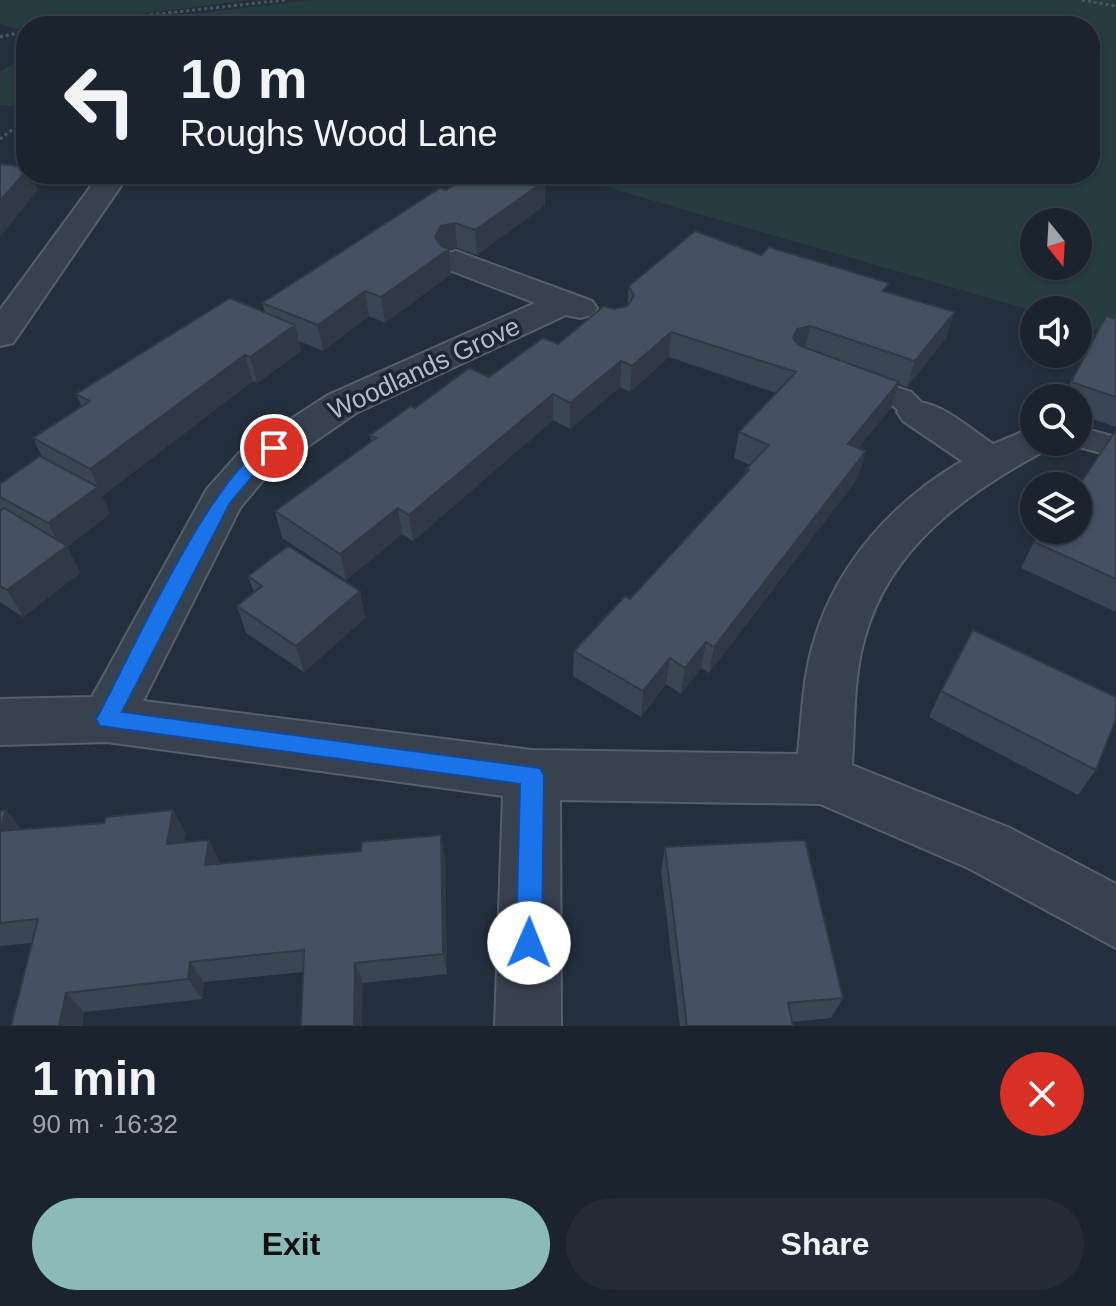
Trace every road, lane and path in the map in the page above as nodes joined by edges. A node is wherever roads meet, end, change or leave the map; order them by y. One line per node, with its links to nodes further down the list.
1 (285, 0): 4 (path)
2 (1082, 0): 3 (path)
3 (1116, 6)
4 (140, 16)
5 (16, 127): 6 (path)
6 (0, 139)
7 (108, 184): 11 (street)
8 (456, 261): 9 (street, Woodlands Grove)
9 (565, 302): 10 (street, Woodlands Grove); 18 (street, Woodlands Grove)
10 (612, 320)
11 (0, 335)
12 (832, 372): 13 (lane)
13 (917, 412): 17 (street)
14 (1092, 441): 16 (lane)
15 (1020, 447): 17 (street)
16 (1116, 447)
17 (990, 461): 21 (street)
18 (107, 719): 19 (street); 20 (street)
19 (0, 722)
20 (532, 775): 21 (street); 23 (street)
21 (823, 779): 22 (street)
22 (1116, 917)
23 (528, 1026)

